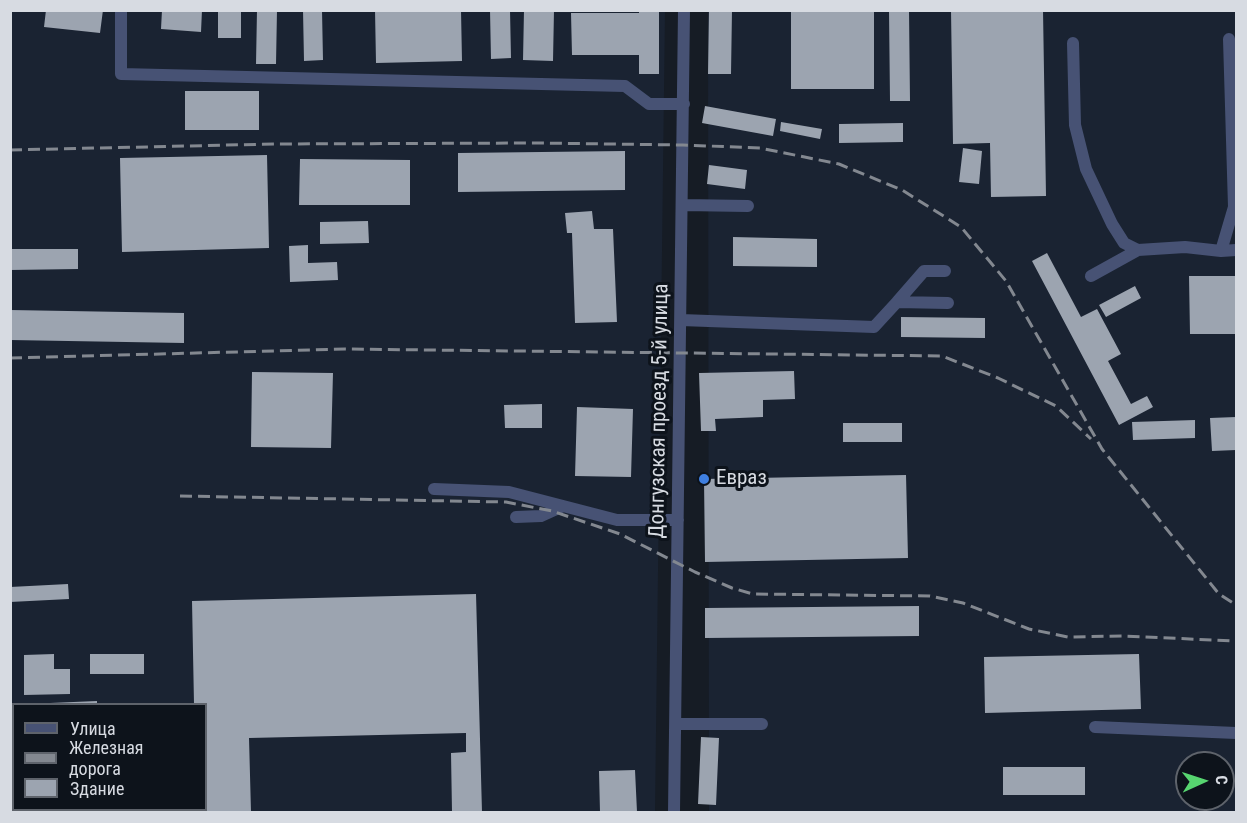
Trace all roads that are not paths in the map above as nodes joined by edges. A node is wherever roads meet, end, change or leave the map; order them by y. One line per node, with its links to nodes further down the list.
1 (121, 10): 5 (street)
2 (684, 10): 5 (street, Донгузская проезд 5-й улица)
3 (1229, 39): 10 (street)
4 (1073, 43): 8 (street)
5 (684, 104): 6 (street, Донгузская проезд 5-й улица)
6 (682, 205): 7 (street); 15 (street, Донгузская проезд 5-й улица)
7 (748, 206)
8 (1138, 250): 10 (street); 12 (street)
9 (1236, 250): 10 (street)
10 (1221, 251)
11 (945, 271): 13 (street)
12 (1091, 276)
13 (897, 302): 14 (street); 15 (street)
14 (948, 303)
15 (681, 320): 19 (street, Донгузская проезд 5-й улица)
16 (434, 489): 17 (street)
17 (563, 506): 18 (street); 19 (street)
18 (516, 517)
19 (678, 520): 20 (street, Донгузская проезд 5-й улица)
20 (676, 724): 21 (street); 24 (street, Донгузская проезд 5-й улица)
21 (762, 724)
22 (1095, 727): 23 (street)
23 (1236, 733)
24 (674, 813)

